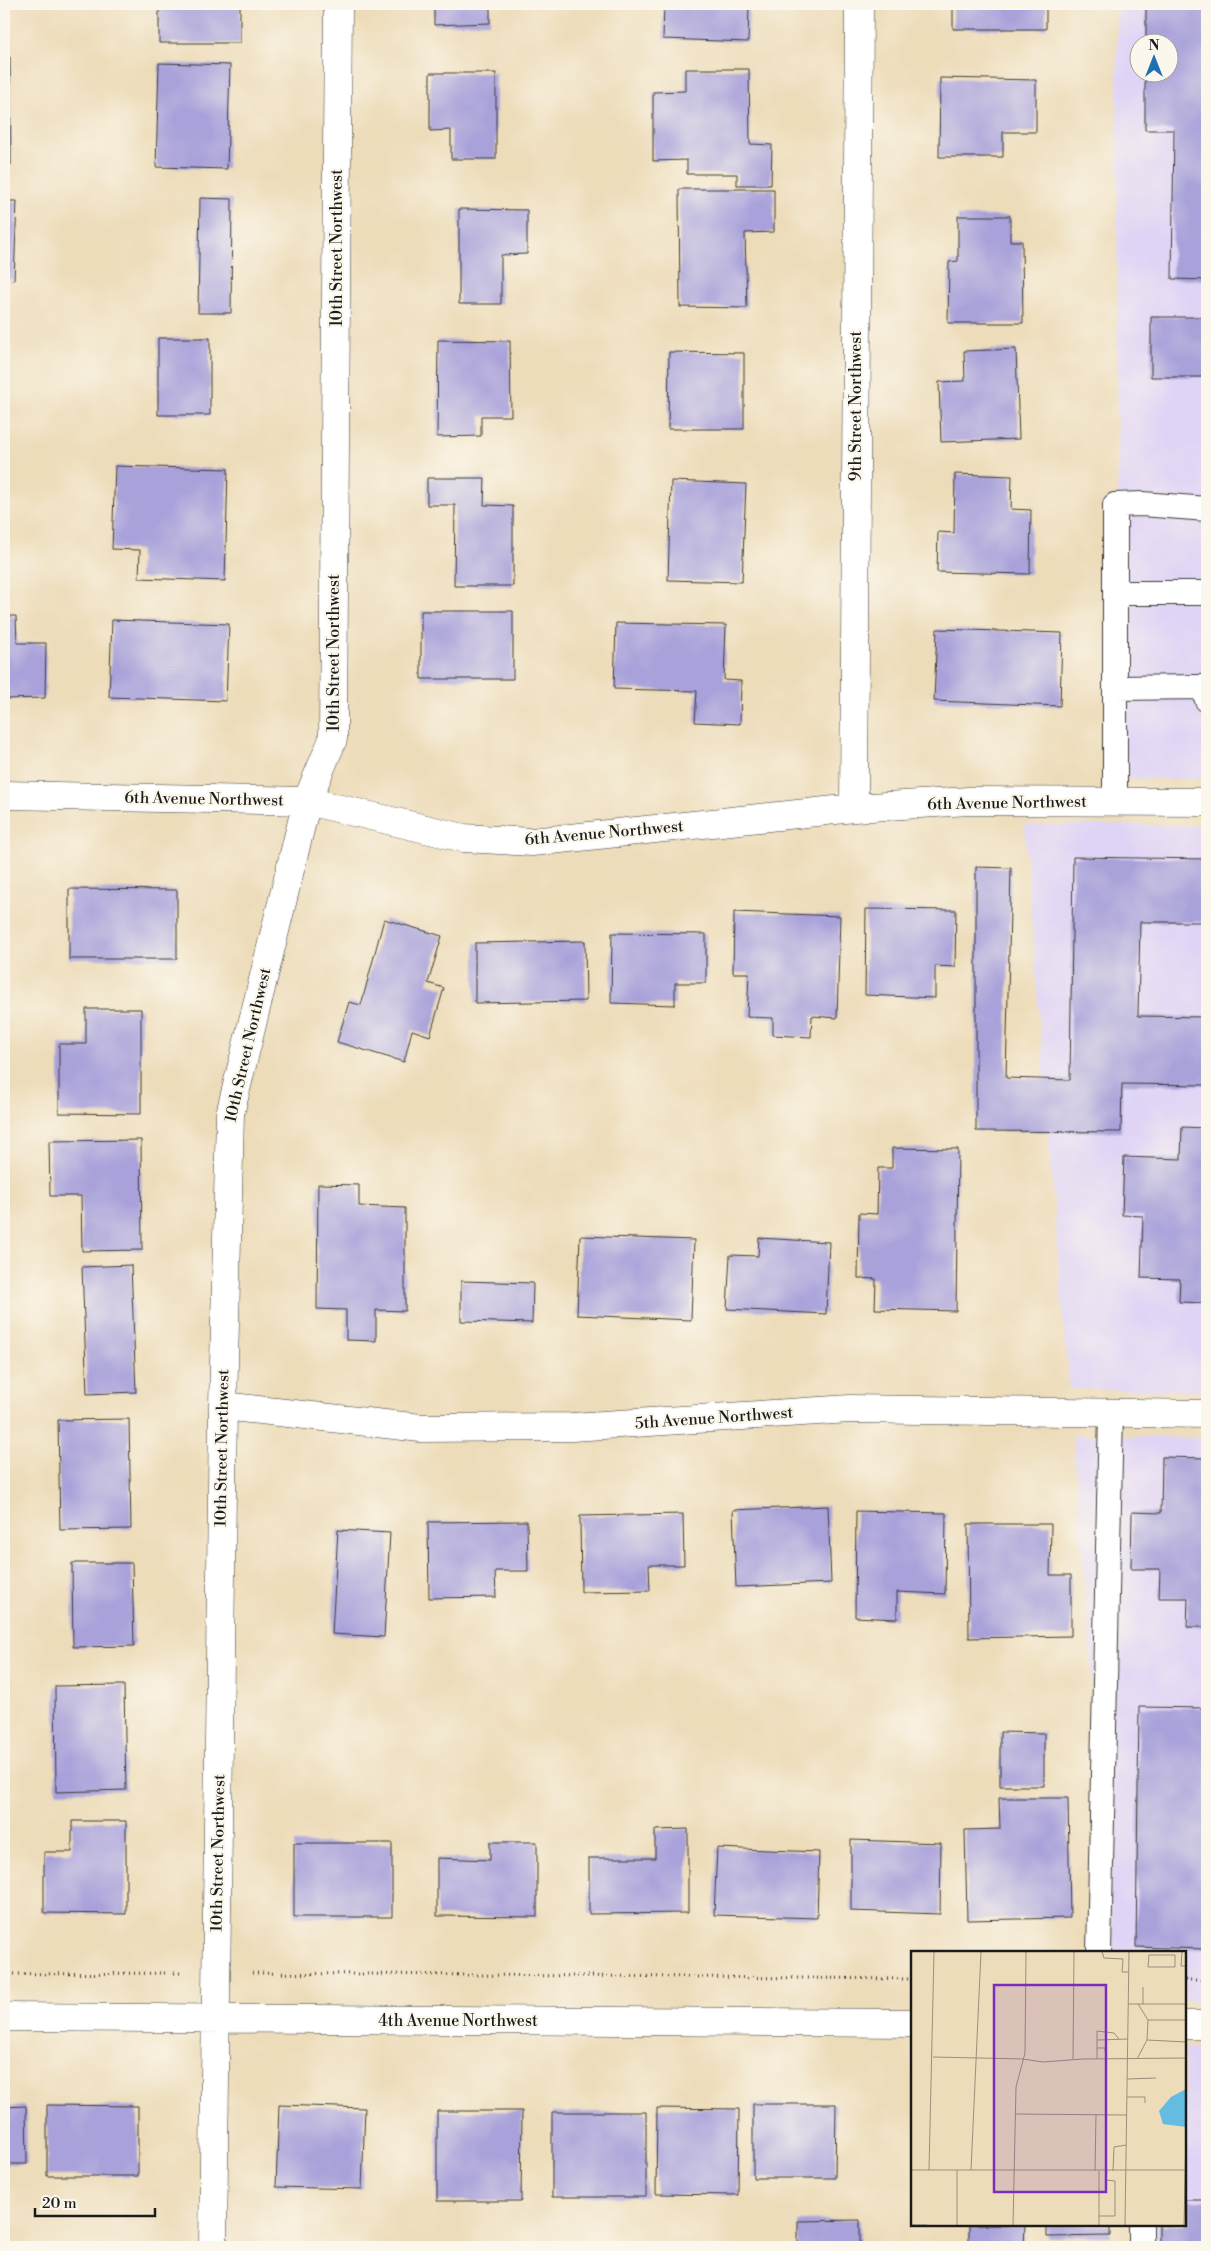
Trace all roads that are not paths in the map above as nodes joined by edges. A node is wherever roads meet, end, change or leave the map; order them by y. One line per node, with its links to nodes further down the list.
1 (338, 4): 9 (street, 10th Street Northwest)
2 (859, 4): 12 (street, 9th Street Northwest)
3 (1207, 509): 4 (lane)
4 (1115, 593): 5 (lane); 6 (lane)
5 (1207, 593)
6 (1115, 688): 7 (lane); 10 (lane)
7 (1205, 693)
8 (4, 795): 9 (street, 6th Avenue Northwest)
9 (307, 801): 12 (street, 6th Avenue Northwest); 13 (street, 10th Street Northwest)
10 (1115, 801): 11 (street, 6th Avenue Northwest); 12 (street, 6th Avenue Northwest)
11 (1207, 802)
12 (854, 808)
13 (222, 1406): 14 (street, 5th Avenue Northwest); 18 (street, 10th Street Northwest)
14 (1111, 1413): 15 (street, 5th Avenue Northwest); 16 (lane)
15 (1207, 1414)
16 (1099, 1951)
17 (4, 2017): 18 (street, 4th Avenue Northwest)
18 (216, 2020): 19 (street, 4th Avenue Northwest); 23 (street, 10th Street Northwest)
19 (911, 2023)
20 (1186, 2024): 21 (street)
21 (1207, 2025)
22 (1140, 2226): 24 (lane)
23 (212, 2247)
24 (1140, 2247)

